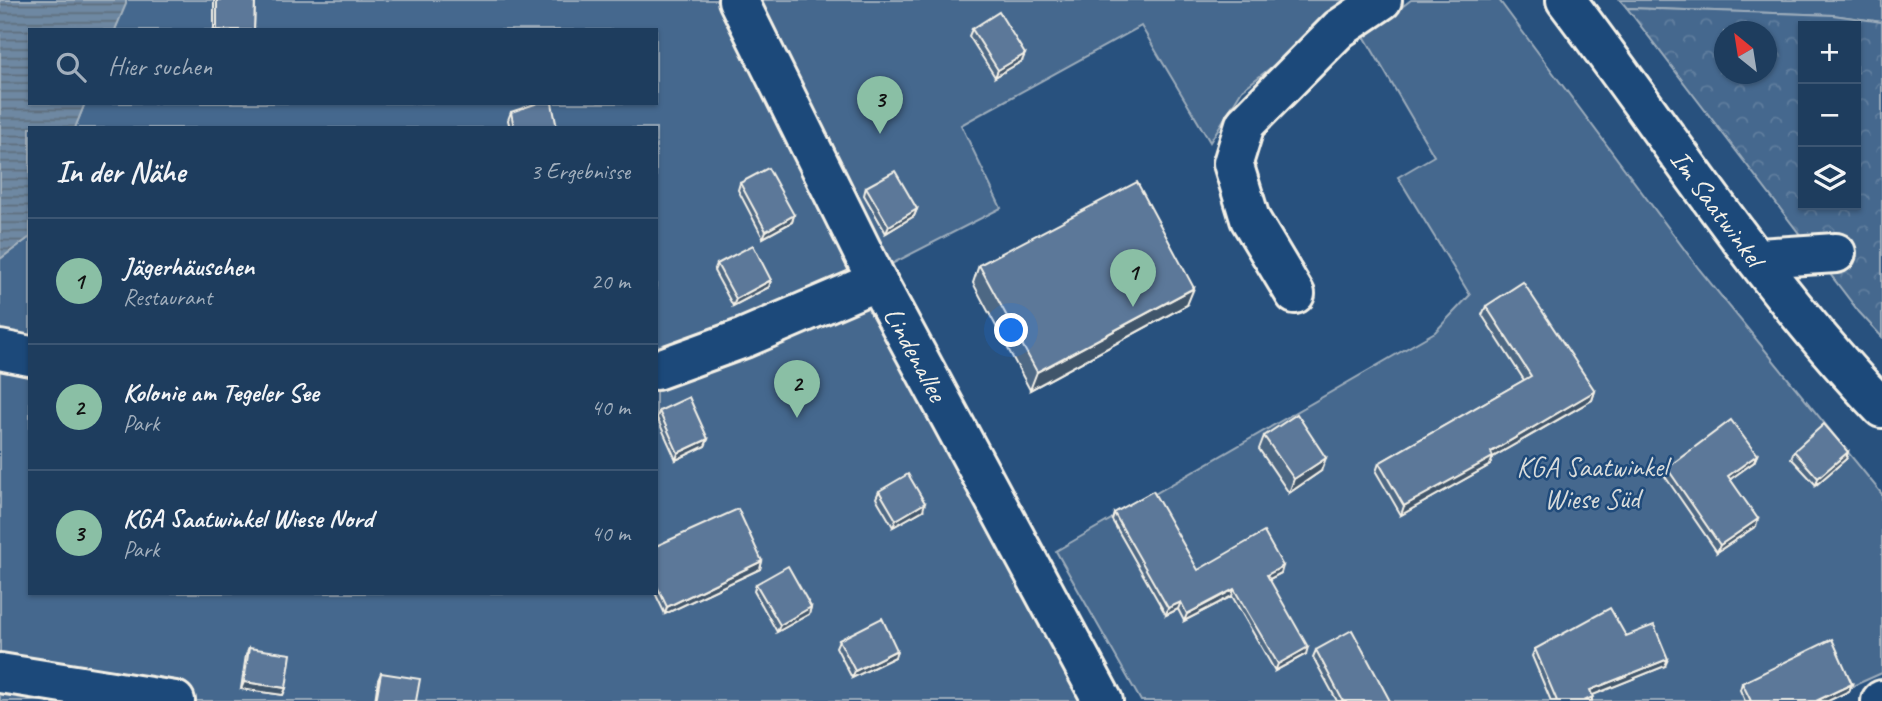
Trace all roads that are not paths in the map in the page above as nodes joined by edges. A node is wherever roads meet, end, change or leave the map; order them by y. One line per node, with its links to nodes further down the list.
1 (737, 0): 6 (street, Lindenallee)
2 (1382, 0): 7 (street)
3 (1566, 0): 5 (street, Im Saatwinkel)
4 (1836, 253): 5 (street)
5 (1759, 258): 11 (street, Im Saatwinkel)
6 (877, 281): 10 (street); 14 (street, Lindenallee)
7 (1295, 294)
8 (0, 350): 9 (street)
9 (28, 356)
10 (658, 369)
11 (1882, 408)
12 (0, 673): 13 (street)
13 (175, 701)
14 (1103, 701)

